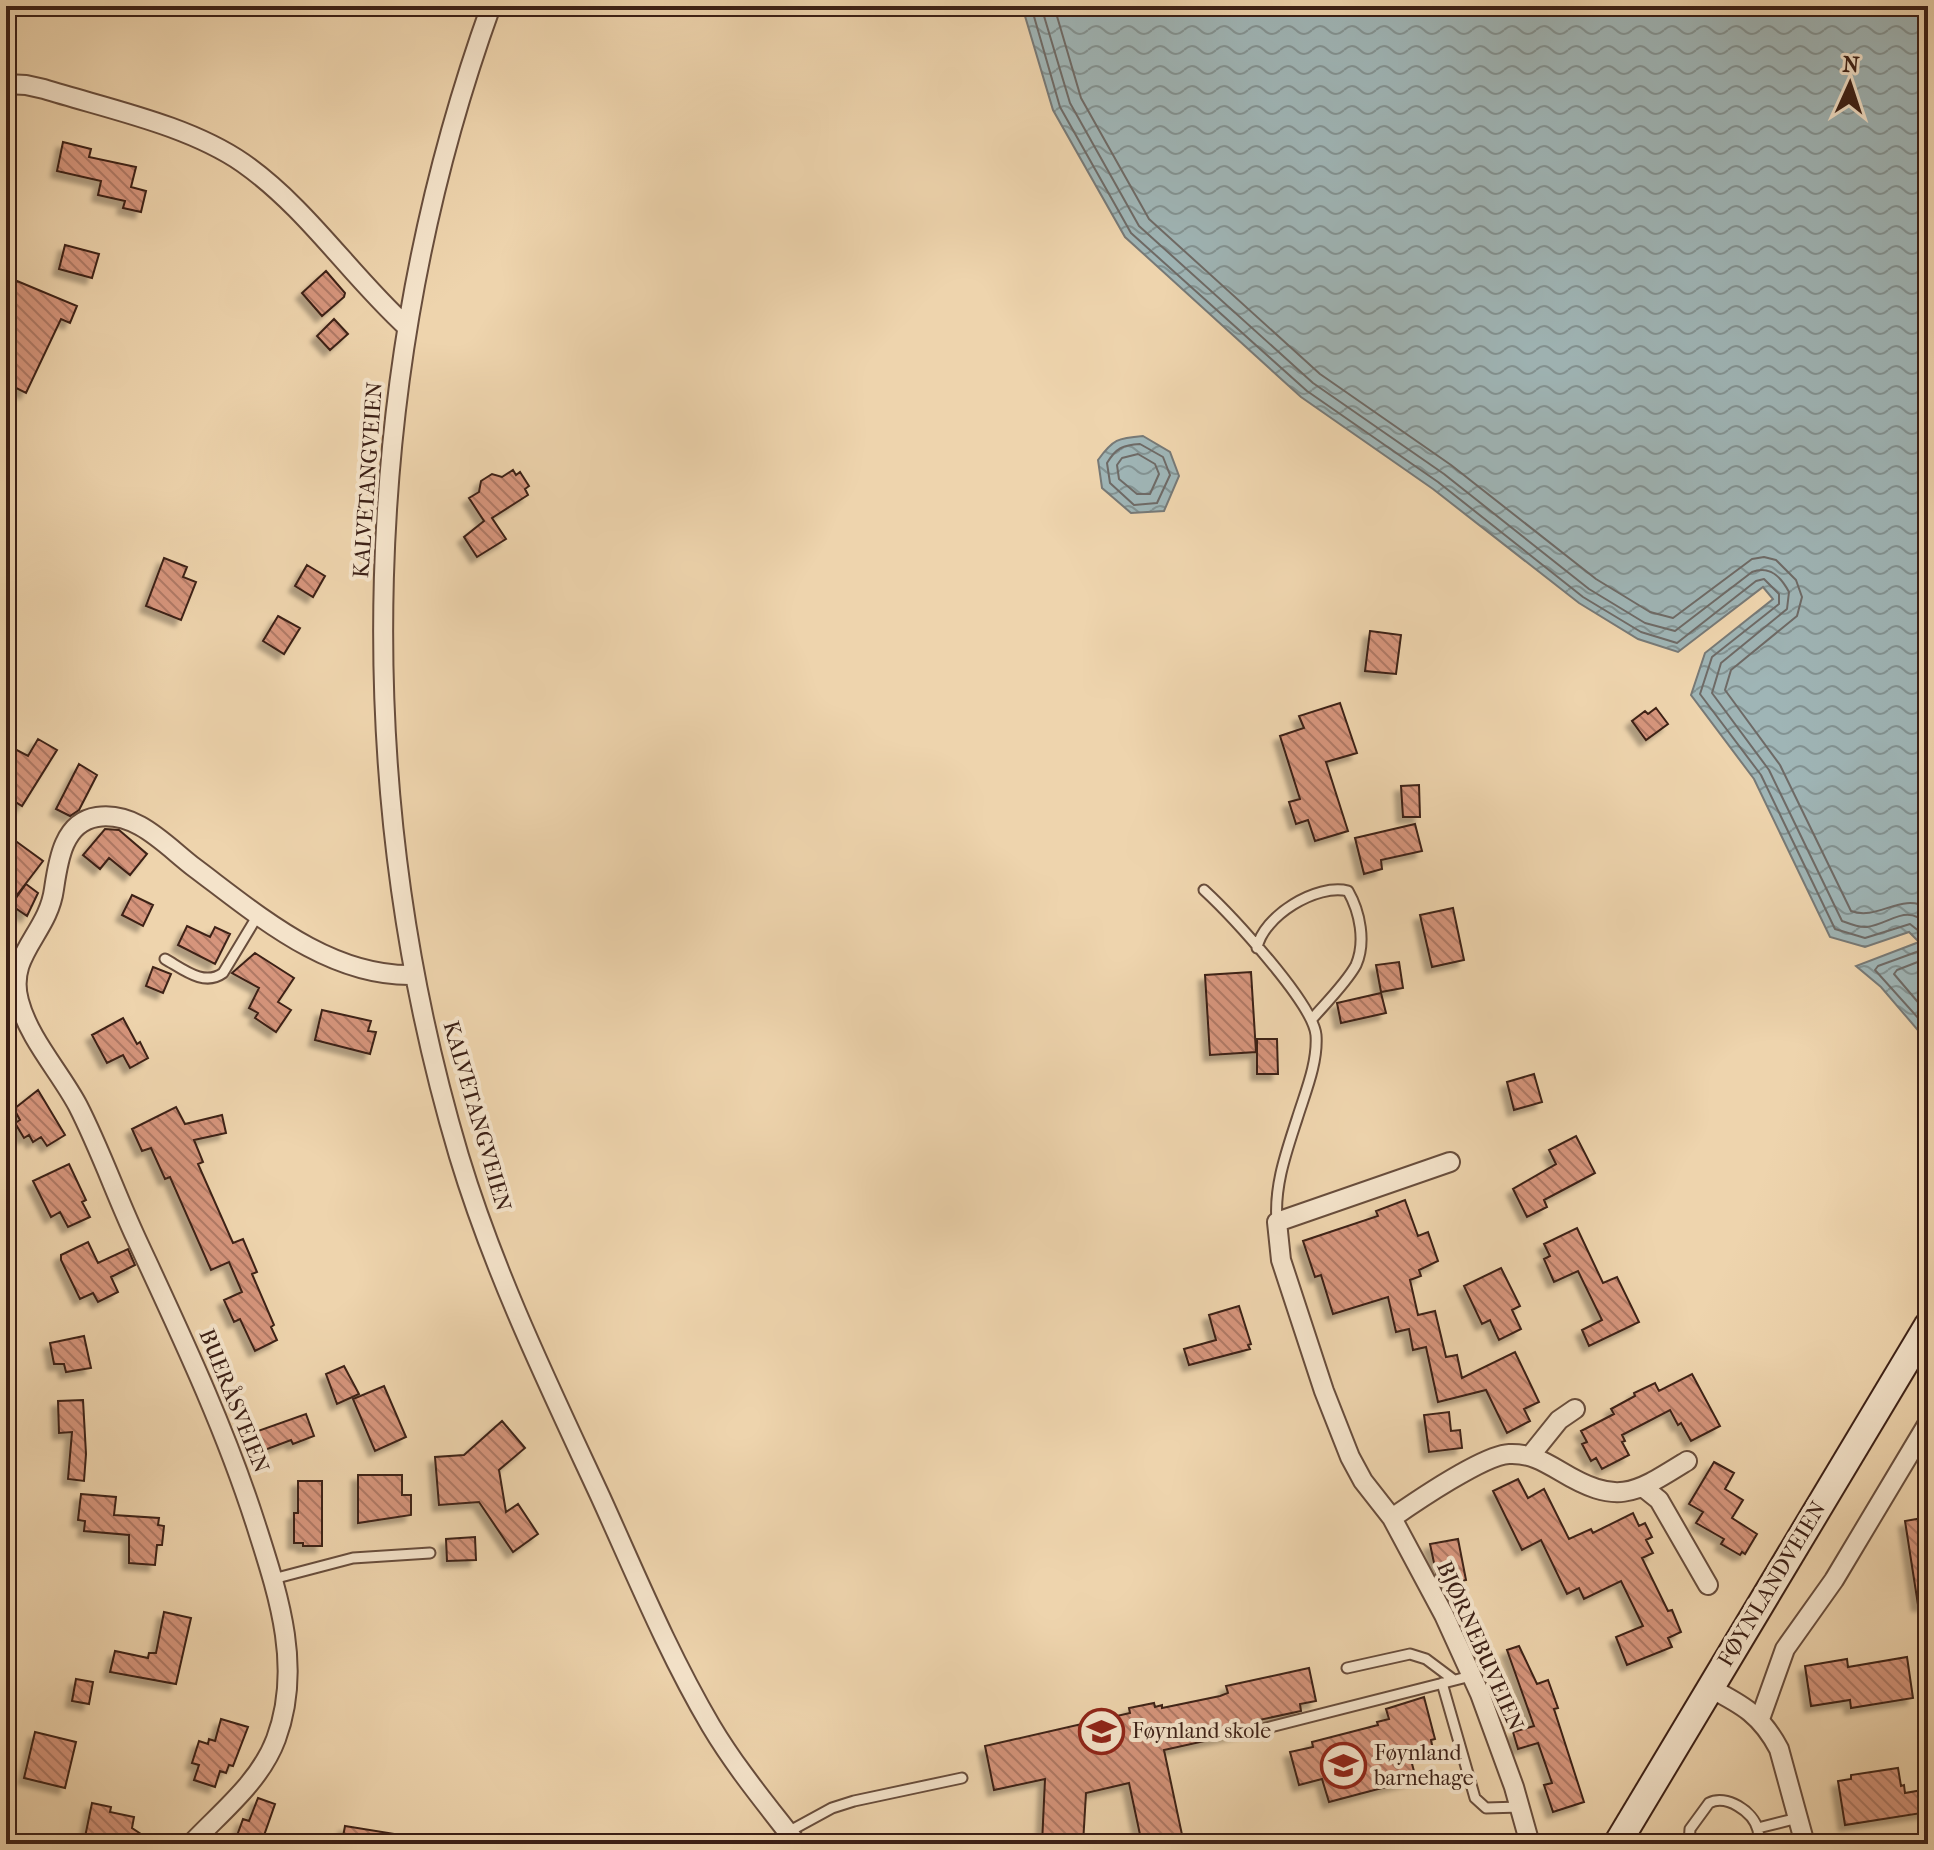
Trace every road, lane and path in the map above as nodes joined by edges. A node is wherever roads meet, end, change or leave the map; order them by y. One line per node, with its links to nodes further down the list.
1 (491, 6): 3 (street, KALVETANGVEIEN)
2 (6, 84): 3 (street)
3 (407, 327): 8 (street, KALVETANGVEIEN)
4 (1204, 890): 6 (lane)
5 (258, 915): 7 (lane); 8 (street); 22 (street, BUERÅSVEIEN)
6 (1257, 948): 9 (lane); 9 (lane)
7 (165, 959)
8 (415, 975): 34 (street, KALVETANGVEIEN)
9 (1312, 1019): 11 (lane, BJØRNEBUVEIEN)
10 (1450, 1162): 11 (street)
11 (1277, 1222): 20 (street, BJØRNEBUVEIEN)
12 (1928, 1325): 27 (main road, FØYNLANDVEIEN)
13 (1575, 1409): 16 (street)
14 (1928, 1423): 15 (street)
15 (1914, 1448): 18 (lane); 28 (street)
16 (1530, 1456): 19 (street); 20 (street)
17 (1687, 1461): 19 (street)
18 (1928, 1464)
19 (1644, 1488): 23 (street)
20 (1392, 1518): 25 (street, BJØRNEBUVEIEN)
21 (430, 1553): 22 (lane)
22 (273, 1579): 35 (street, BUERÅSVEIEN)
23 (1708, 1585)
24 (1347, 1668): 25 (lane)
25 (1463, 1678): 26 (lane); 31 (street, BJØRNEBUVEIEN)
26 (1442, 1683): 29 (lane); 31 (lane)
27 (1710, 1688): 28 (street); 37 (main road, FØYNLANDVEIEN)
28 (1760, 1719): 32 (street)
29 (1266, 1728)
30 (962, 1778): 34 (lane)
31 (1520, 1807): 36 (street, BJØRNEBUVEIEN)
32 (1798, 1818): 33 (lane); 40 (street)
33 (1758, 1828): 38 (lane); 39 (lane)
34 (792, 1838)
35 (191, 1844)
36 (1530, 1844)
37 (1617, 1844)
38 (1689, 1844)
39 (1758, 1844)
40 (1805, 1844)

